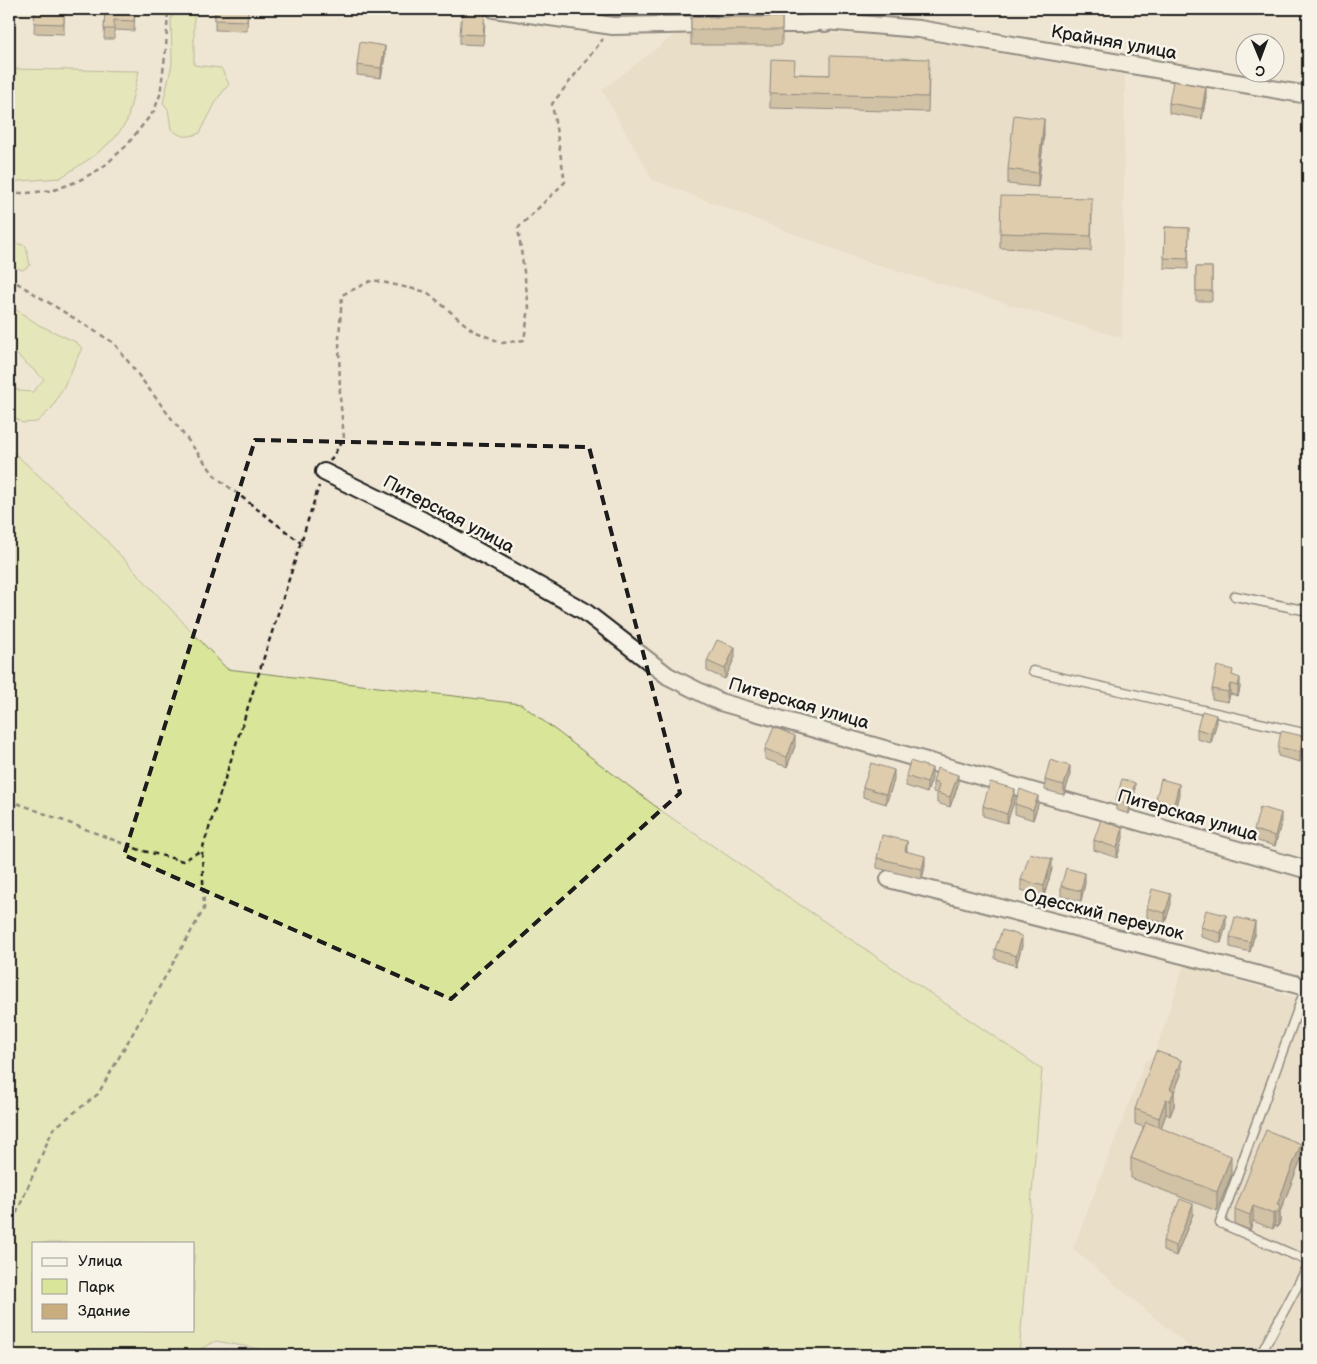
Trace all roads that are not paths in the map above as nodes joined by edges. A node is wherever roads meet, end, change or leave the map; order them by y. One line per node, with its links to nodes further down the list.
1 (494, 9): 2 (street, Крайняя улица)
2 (825, 15): 3 (street, Крайняя улица)
3 (1308, 95)
4 (324, 472): 9 (street, Питерская улица)
5 (1235, 596): 6 (lane)
6 (1308, 611)
7 (1033, 670): 8 (lane)
8 (1308, 734)
9 (1308, 870)
10 (889, 880): 11 (street, Одесский переулок)
11 (1307, 985): 12 (lane)
12 (1308, 1261)
13 (1308, 1266): 14 (lane)
14 (1262, 1350)

